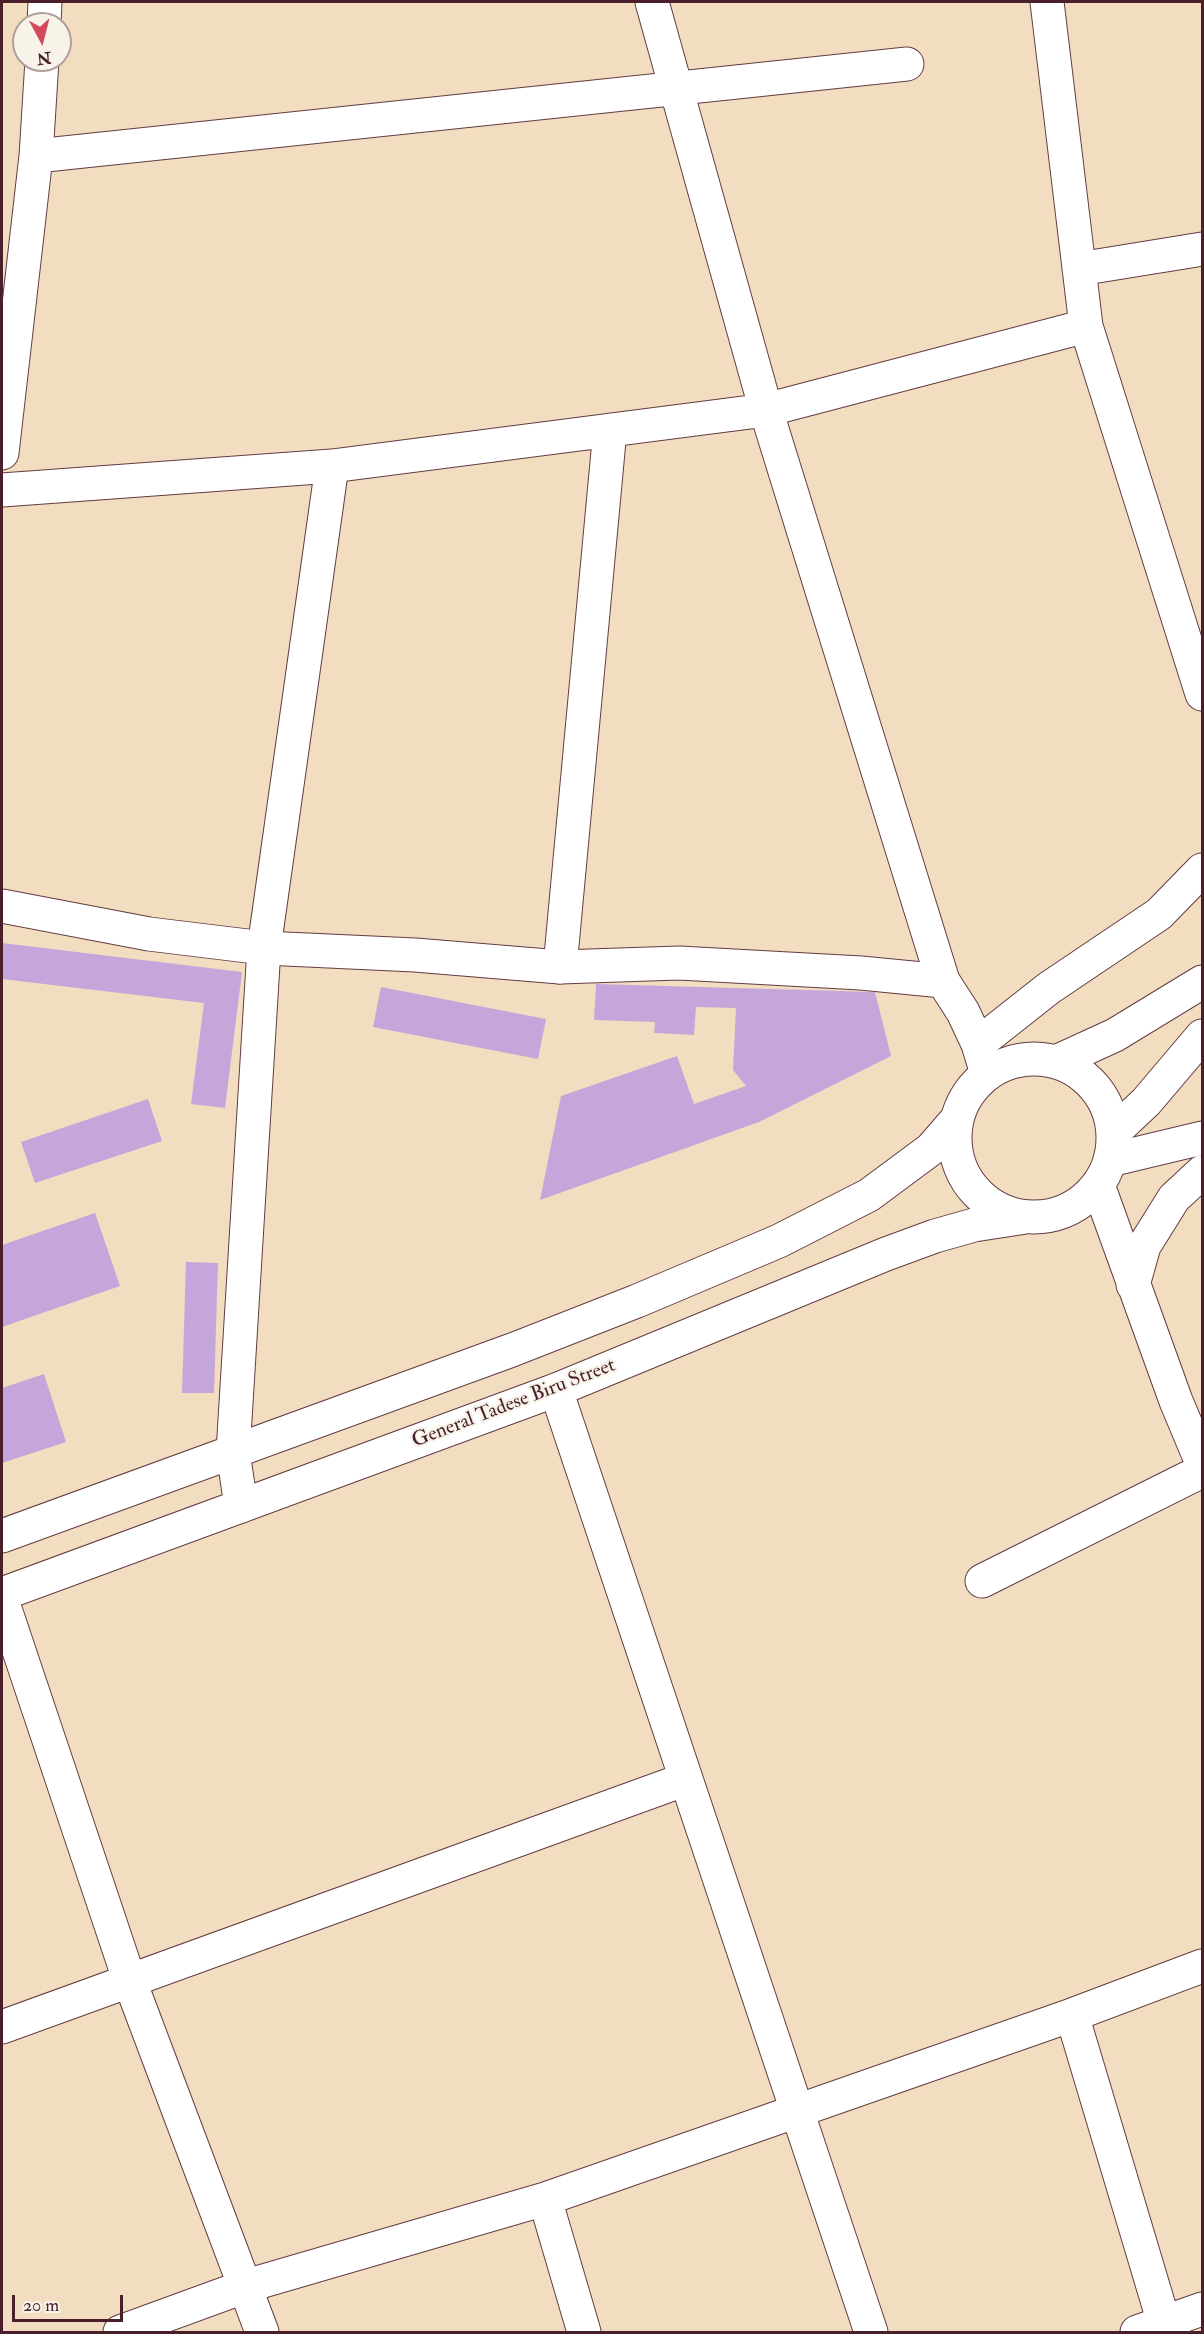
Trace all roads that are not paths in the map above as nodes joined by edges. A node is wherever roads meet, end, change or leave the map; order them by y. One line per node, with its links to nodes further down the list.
1 (652, 2): 5 (street)
2 (1047, 2): 8 (street)
3 (908, 64): 5 (street)
4 (41, 72): 6 (street)
5 (675, 87): 6 (street); 10 (street)
6 (36, 156): 12 (street)
7 (1203, 249): 8 (street)
8 (1079, 269): 9 (street)
9 (1086, 326): 10 (street); 15 (street)
10 (766, 410): 11 (street); 20 (street)
11 (610, 430): 13 (street); 19 (street)
12 (2, 453)
13 (333, 466): 14 (street); 18 (street)
14 (2, 490)
15 (1203, 694)
16 (1203, 870): 23 (street)
17 (2, 906): 18 (street)
18 (264, 948): 19 (street); 32 (street)
19 (560, 967): 20 (street)
20 (943, 981): 23 (street)
21 (1203, 982): 24 (street)
22 (1203, 1036): 27 (street)
23 (982, 1059): 24 (street); 25 (street)
24 (1056, 1062): 27 (street)
25 (957, 1119): 29 (street); 32 (street)
26 (1203, 1138): 27 (street)
27 (1107, 1159): 29 (street); 30 (street)
28 (1203, 1172): 30 (street)
29 (1026, 1217): 31 (street, General Tadese Biru Street)
30 (1134, 1285): 33 (street)
31 (556, 1390): 35 (street, General Tadese Biru Street); 40 (street)
32 (233, 1452): 35 (street); 36 (street)
33 (1203, 1463)
34 (1203, 1471): 37 (street)
35 (241, 1506): 38 (street, General Tadese Biru Street)
36 (2, 1536)
37 (982, 1581)
38 (2, 1594)
39 (2, 1600): 42 (street)
40 (686, 1779): 42 (street); 45 (street)
41 (1203, 1966): 43 (street)
42 (129, 1979): 44 (street); 47 (street)
43 (1071, 2015): 45 (street); 49 (street)
44 (2, 2027)
45 (797, 2110): 46 (street); 53 (street)
46 (545, 2199): 47 (street); 52 (street)
47 (246, 2286): 50 (street); 51 (street)
48 (1203, 2309): 49 (street)
49 (1151, 2328)
50 (120, 2332)
51 (262, 2332)
52 (584, 2332)
53 (872, 2332)

